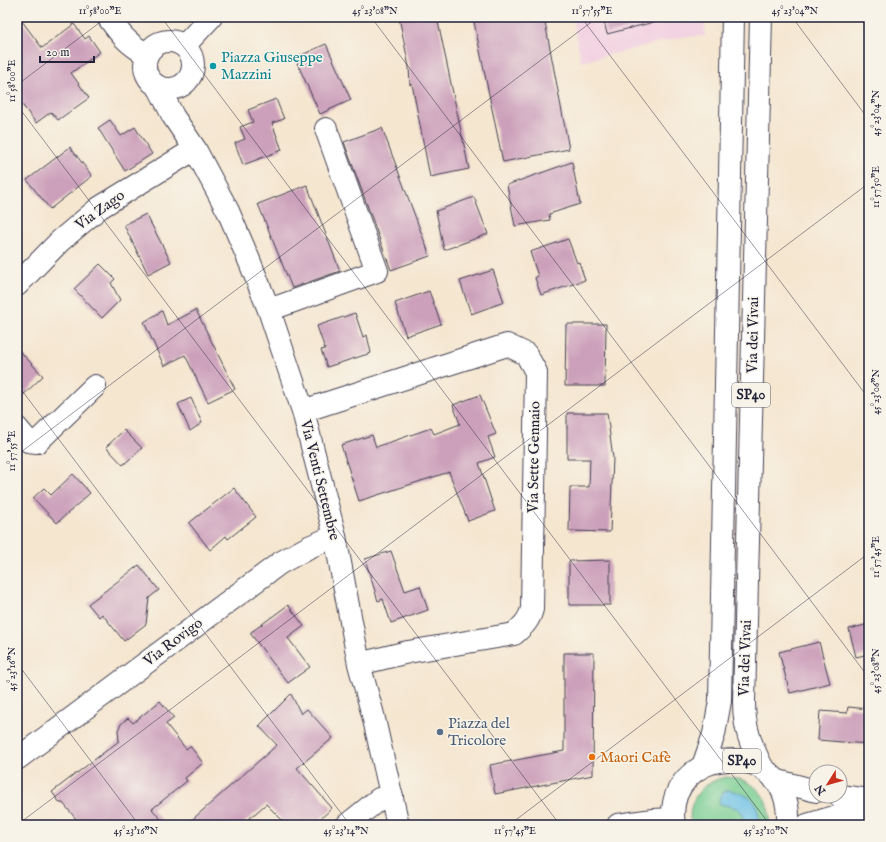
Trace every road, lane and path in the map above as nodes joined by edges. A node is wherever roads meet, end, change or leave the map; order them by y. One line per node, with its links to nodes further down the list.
1 (108, 17): 6 (street)
2 (211, 17): 5 (street)
3 (733, 17): 19 (street, Via dei Vivai / SP40)
4 (761, 17): 20 (street, Via dei Vivai / SP40)
5 (184, 46): 6 (street); 7 (street)
6 (146, 54): 8 (street)
7 (187, 81): 8 (street); 10 (street)
8 (160, 88): 10 (street)
9 (326, 129): 12 (street)
10 (195, 149): 11 (street, Via Zago); 12 (street, Via Venti Settembre)
11 (17, 285)
12 (269, 310): 14 (street, Via Venti Settembre)
13 (95, 386): 15 (street)
14 (303, 411): 16 (street, Via Venti Settembre); 17 (street, Via Sette Gennaio)
15 (17, 428)
16 (335, 536): 17 (street, Via Venti Settembre); 18 (street, Via Rovigo)
17 (359, 664): 22 (street, Via Venti Settembre)
18 (17, 759)
19 (703, 766): 20 (street, SP40); 26 (street, SP40)
20 (769, 774): 21 (street); 30 (street, SP40)
21 (808, 788)
22 (392, 796): 27 (street); 28 (street, Via Venti Settembre)
23 (848, 797): 24 (street)
24 (869, 800)
25 (869, 812): 31 (street)
26 (674, 822): 29 (street)
27 (347, 825)
28 (398, 825)
29 (618, 825)
30 (788, 825)
31 (807, 825)

